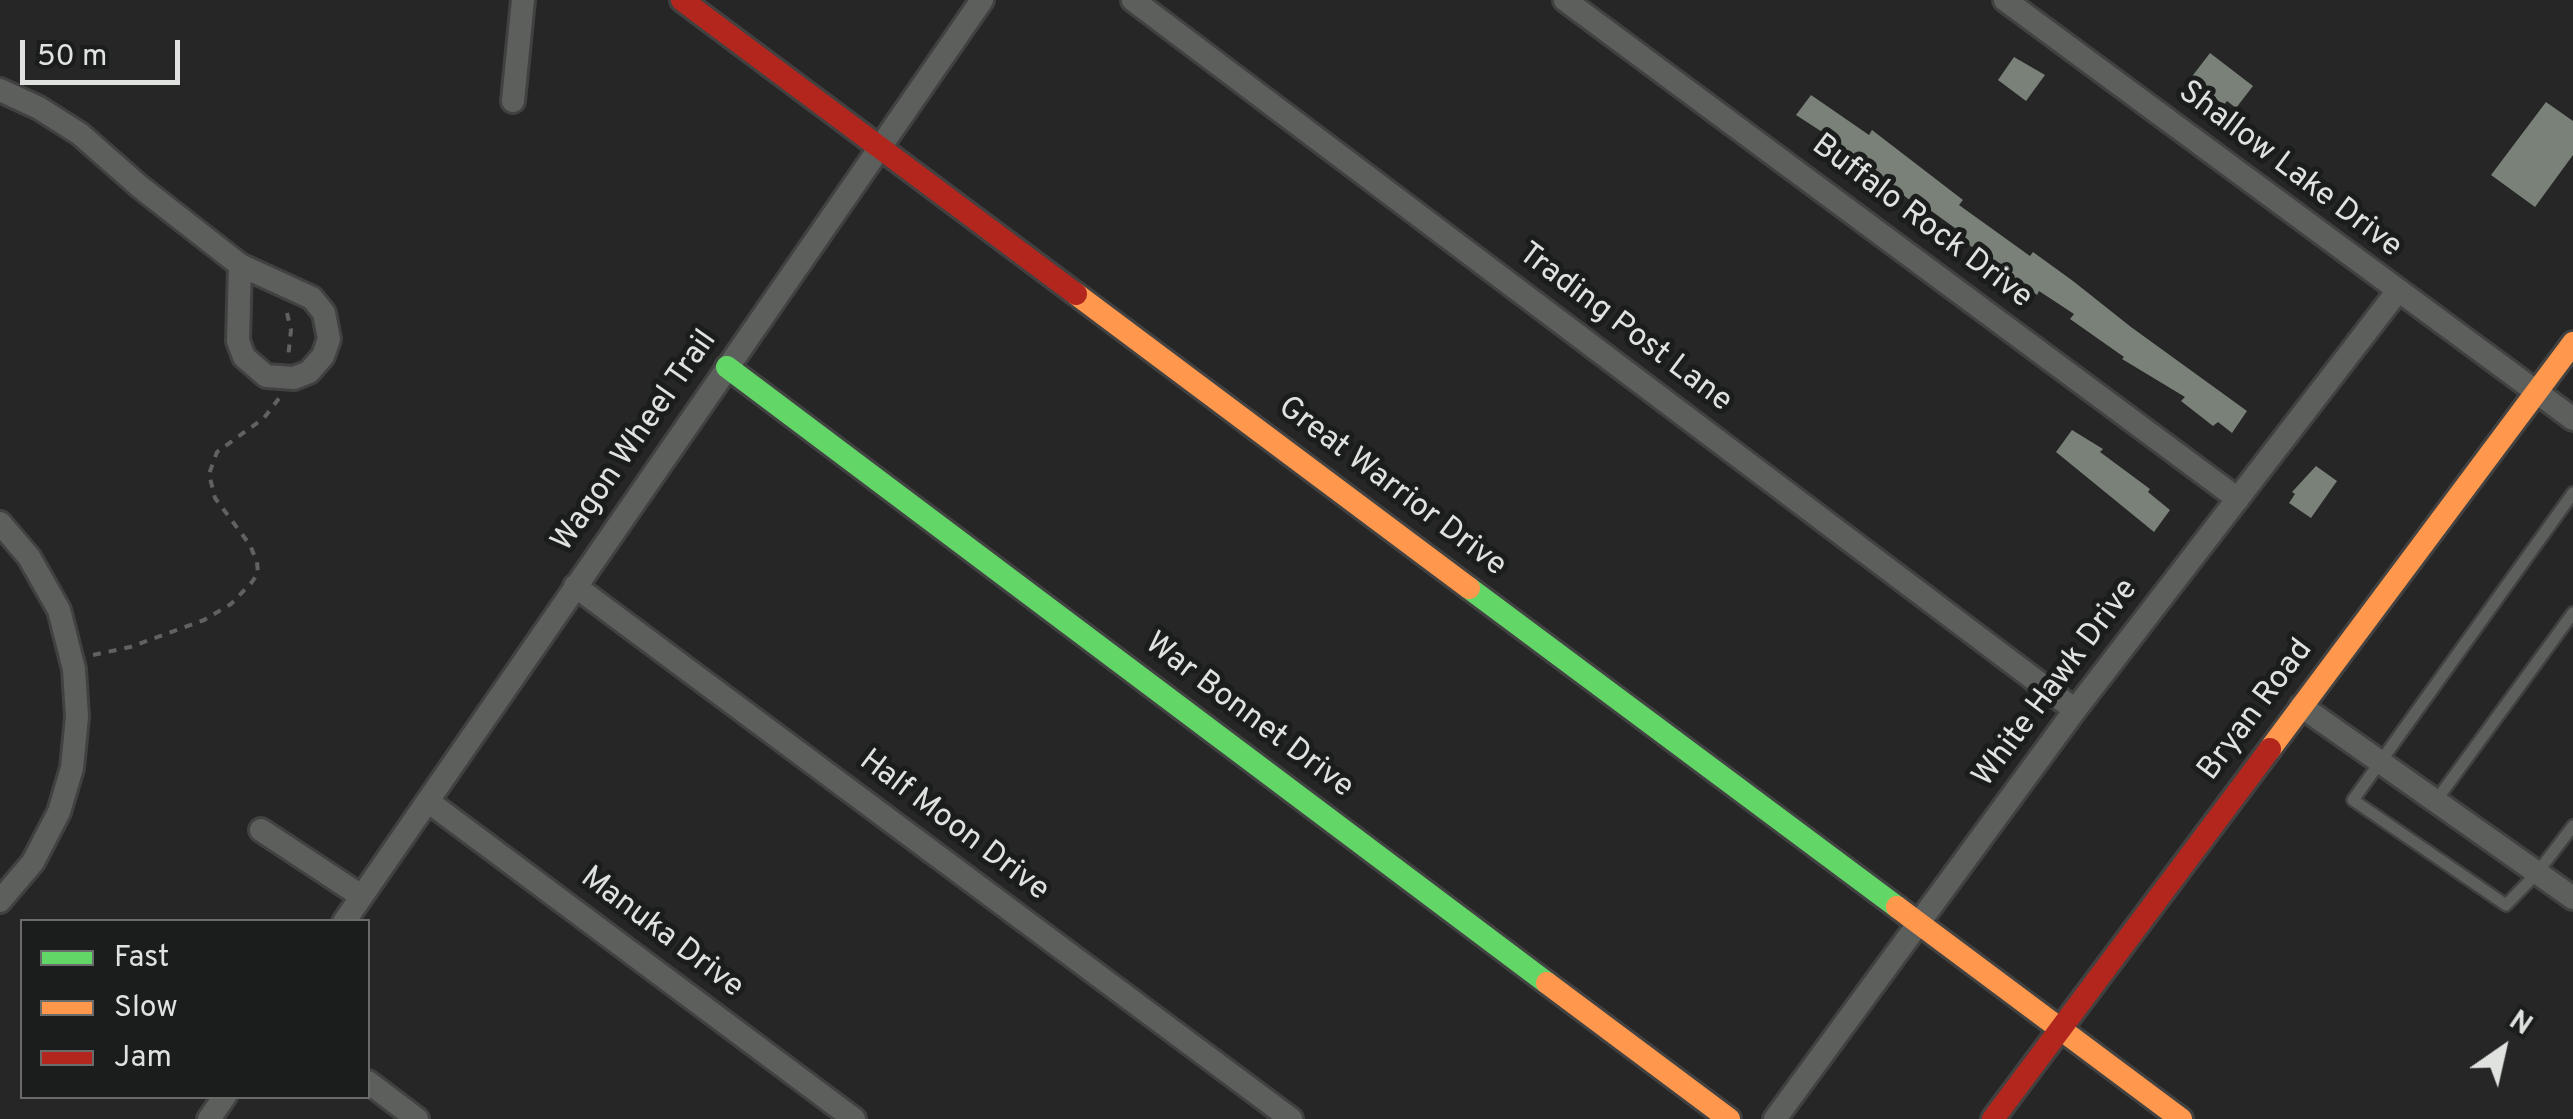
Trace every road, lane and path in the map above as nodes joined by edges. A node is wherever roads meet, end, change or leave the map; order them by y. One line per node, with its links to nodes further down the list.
1 (523, 0): 8 (street)
2 (682, 0): 9 (street, Great Warrior Drive)
3 (982, 0): 9 (street, Wagon Wheel Trail)
4 (1133, 0): 26 (street, Trading Post Lane)
5 (1565, 0): 20 (street, Buffalo Rock Drive)
6 (2005, 0): 11 (street, Shallow Lake Drive)
7 (0, 90): 10 (street)
8 (513, 101)
9 (879, 147): 15 (street, Wagon Wheel Trail); 37 (street, Great Warrior Drive)
10 (240, 265): 10 (street)
11 (2397, 292): 16 (street, Shallow Lake Drive); 20 (street, White Hawk Drive)
12 (284, 298): 14 (path)
13 (2573, 342): 16 (street, Bryan Road)
14 (287, 367)
15 (728, 368): 22 (street, Wagon Wheel Trail); 43 (street, War Bonnet Drive)
16 (2536, 392): 18 (street, Shallow Lake Drive); 25 (street, Bryan Road)
17 (282, 393): 24 (path)
18 (2573, 419)
19 (2573, 493): 27 (lane)
20 (2238, 498): 26 (street, White Hawk Drive)
21 (0, 522): 35 (street)
22 (576, 586): 28 (street, Wagon Wheel Trail); 42 (street, Half Moon Drive)
23 (2573, 613): 29 (lane)
24 (87, 656)
25 (2301, 706): 27 (street); 38 (street, Bryan Road)
26 (2075, 710): 37 (street, White Hawk Drive)
27 (2379, 763): 29 (street); 32 (lane)
28 (429, 802): 33 (street, Wagon Wheel Trail); 41 (street, Manuka Drive)
29 (2435, 802): 32 (street)
30 (2573, 826): 32 (lane)
31 (262, 830): 33 (street)
32 (2538, 873): 34 (street)
33 (361, 896): 36 (street, Wagon Wheel Trail)
34 (2573, 898)
35 (0, 900)
36 (346, 919)
37 (1920, 922): 38 (street, Great Warrior Drive); 44 (street, White Hawk Drive)
38 (2060, 1028): 45 (street, Bryan Road); 46 (street, Great Warrior Drive)
39 (370, 1084): 40 (street)
40 (417, 1119)
41 (854, 1119)
42 (1291, 1119)
43 (1729, 1119)
44 (1774, 1119)
45 (1992, 1119)
46 (2181, 1119)

